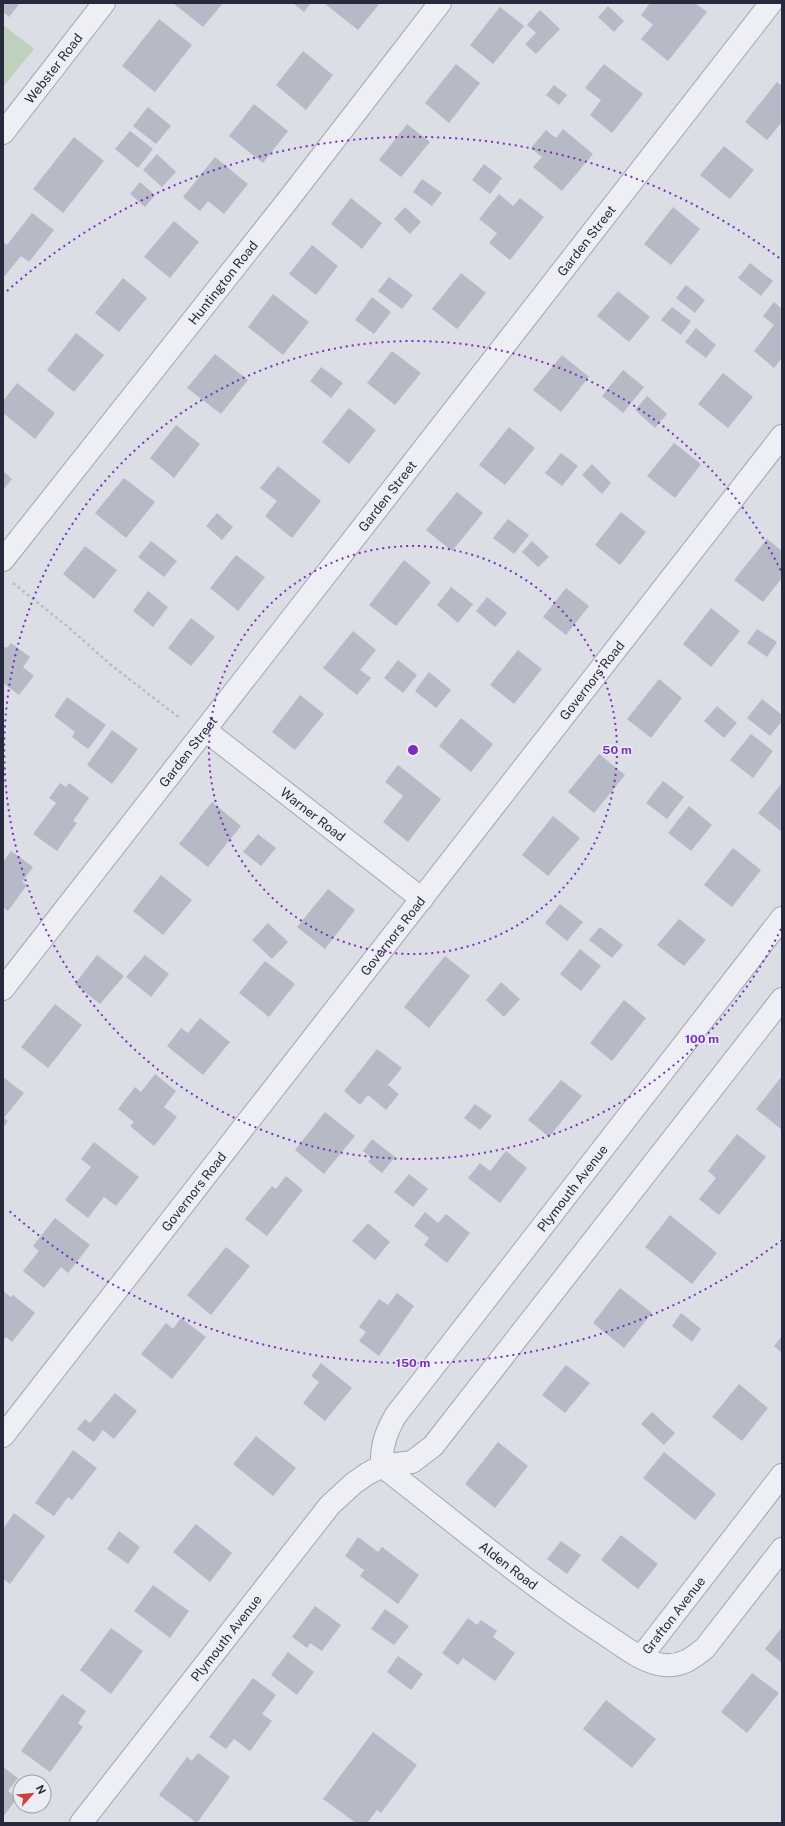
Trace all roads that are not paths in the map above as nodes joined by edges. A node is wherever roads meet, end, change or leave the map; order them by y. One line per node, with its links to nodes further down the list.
1 (104, 3): 4 (street, Webster Road)
2 (440, 3): 6 (street, Huntington Road)
3 (771, 3): 7 (street, Garden Street)
4 (3, 133)
5 (782, 436): 8 (street, Governors Road)
6 (6, 570)
7 (203, 732): 8 (street, Warner Road); 10 (street, Garden Street)
8 (422, 899): 12 (street, Governors Road)
9 (782, 918): 13 (street, Plymouth Avenue)
10 (3, 989)
11 (782, 999): 13 (street, Plymouth Avenue)
12 (3, 1436)
13 (382, 1466): 16 (street, Alden Road); 17 (street, Plymouth Avenue)
14 (782, 1475): 16 (street, Grafton Avenue)
15 (782, 1549): 16 (street, Grafton Avenue)
16 (641, 1657)
17 (81, 1823)

